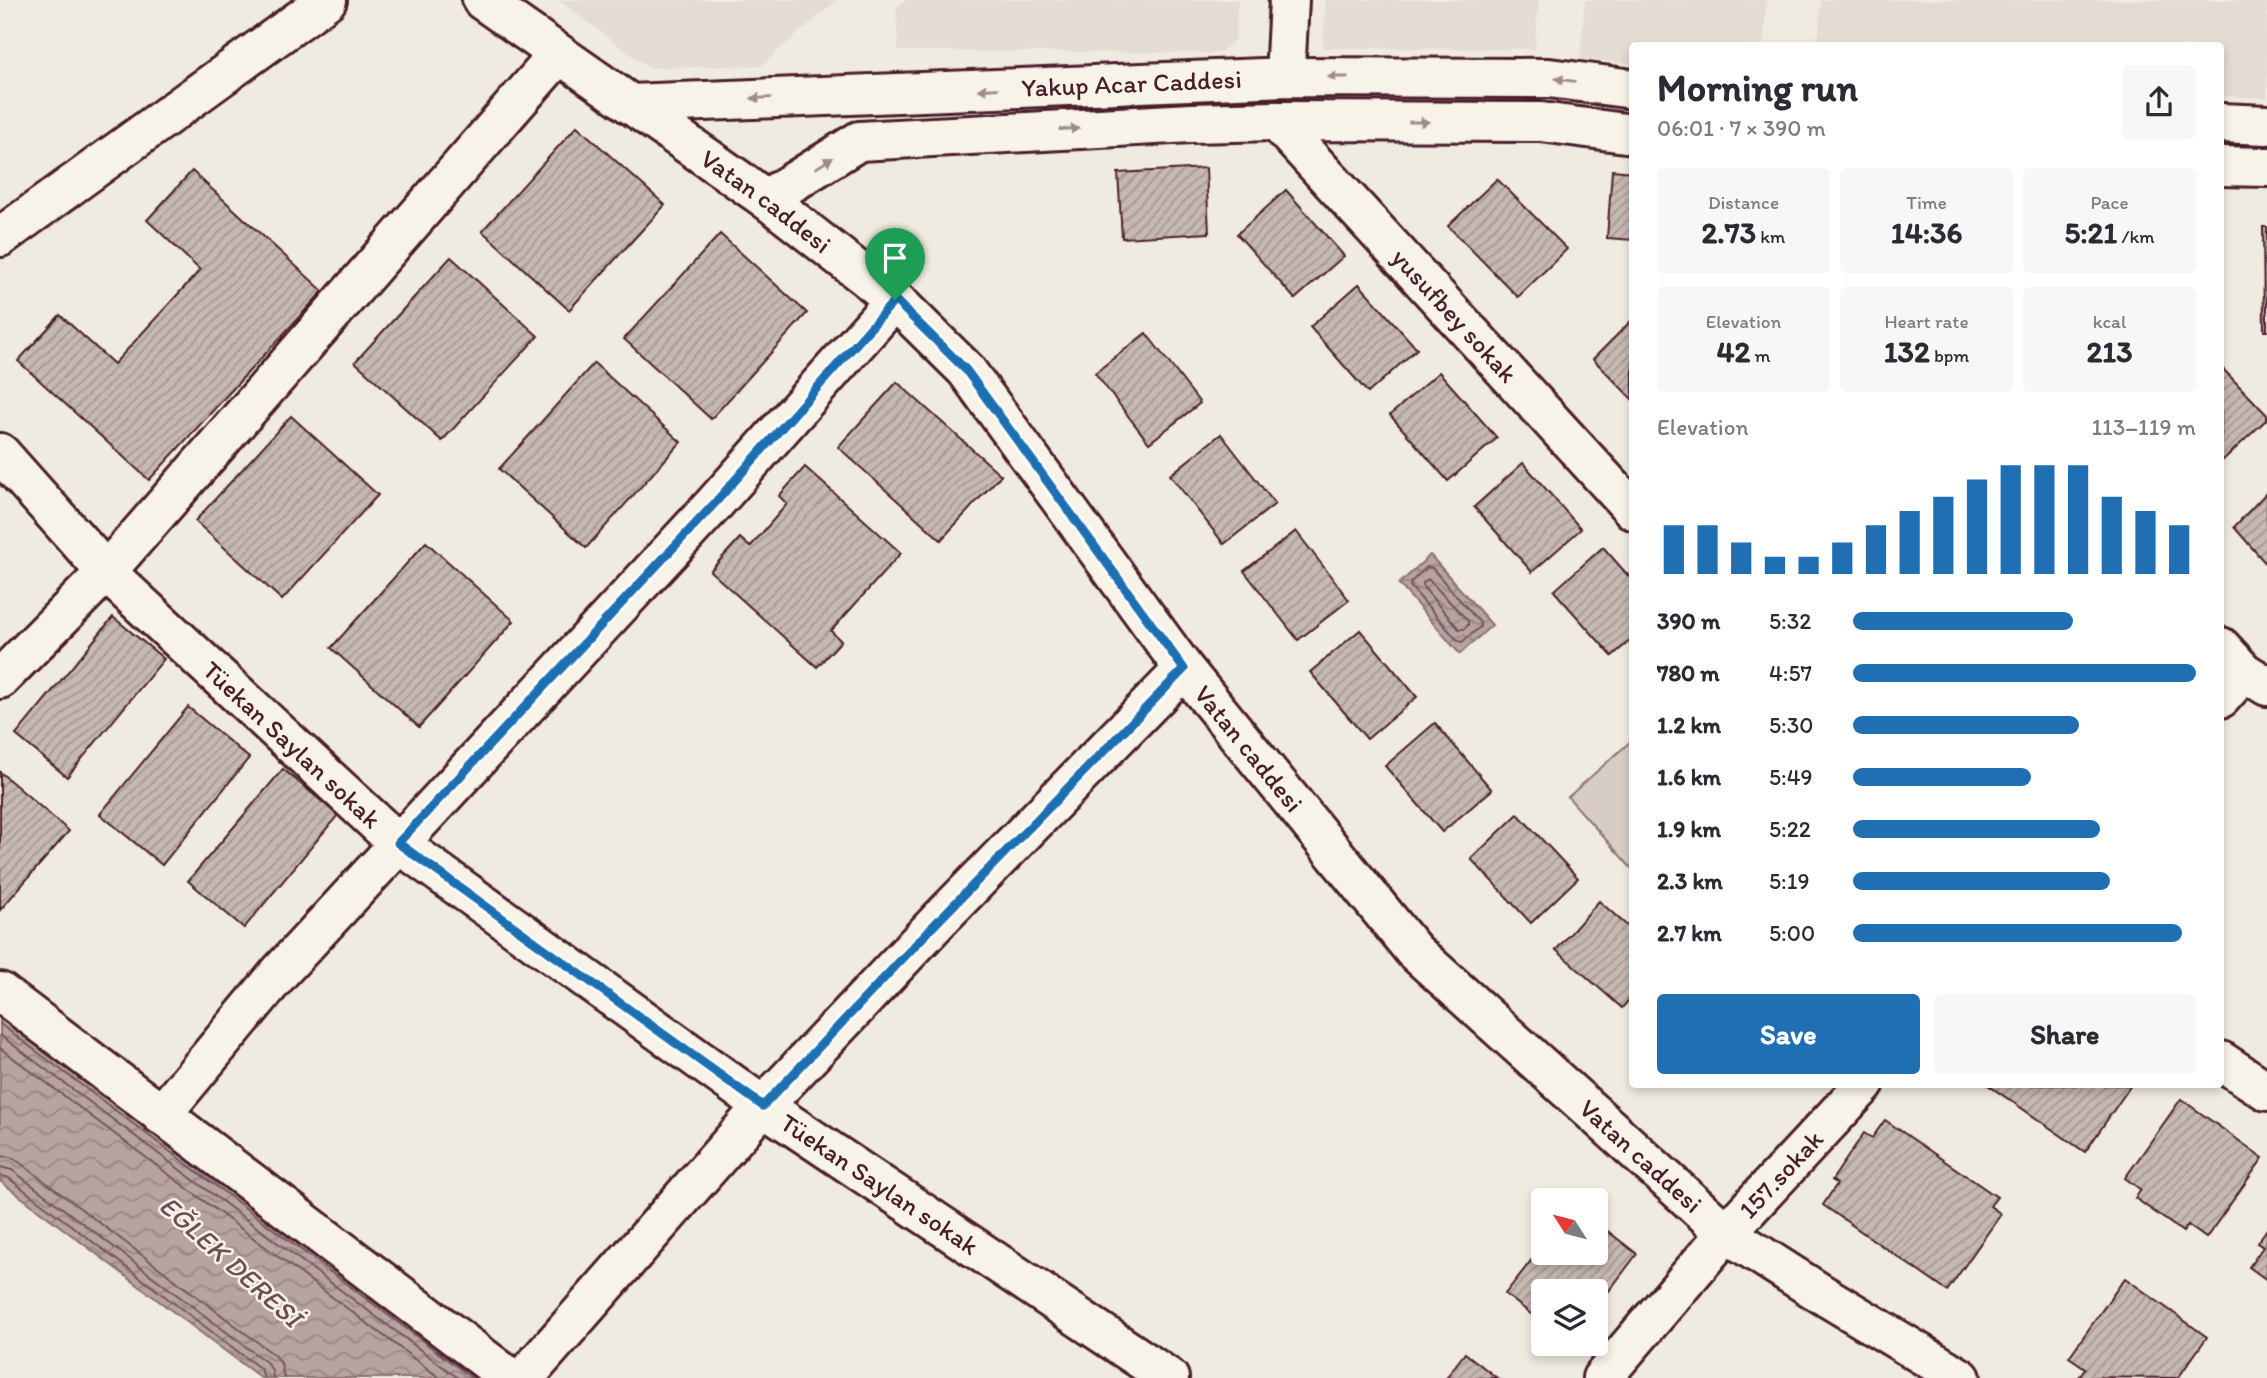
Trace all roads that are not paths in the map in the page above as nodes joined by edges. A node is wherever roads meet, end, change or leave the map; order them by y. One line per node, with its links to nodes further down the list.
1 (327, 0): 15 (street)
2 (482, 0): 4 (street, Vatan caddesi)
3 (1289, 0): 5 (street)
4 (559, 54): 7 (street, Vatan caddesi); 19 (street)
5 (1285, 77): 6 (street, Yakup Acar Caddesi, one-way to 5); 7 (street, Yakup Acar Caddesi, one-way to 7)
6 (1629, 89)
7 (630, 104): 14 (street, Vatan caddesi)
8 (1276, 121): 11 (street, Yakup Acar Caddesi, one-way to 11); 14 (street, Yakup Acar Caddesi, one-way to 8); 18 (street, yusufbey sokak)
9 (2224, 123): 10 (street)
10 (2267, 125)
11 (1629, 133)
12 (2224, 166): 13 (street)
13 (2267, 167)
14 (766, 199): 16 (street, Vatan caddesi)
15 (0, 237)
16 (895, 300): 20 (street, Vatan caddesi); 22 (street)
17 (0, 453): 19 (street, Tüekan Saylan sokak)
18 (1629, 506)
19 (106, 572): 21 (street); 22 (street, Tüekan Saylan sokak)
20 (1184, 669): 27 (street); 29 (street, Vatan caddesi)
21 (0, 679)
22 (398, 843): 27 (street, Tüekan Saylan sokak); 28 (street)
23 (0, 992): 28 (street)
24 (2224, 1063): 26 (street)
25 (1861, 1088): 29 (street, 157.sokak)
26 (2267, 1091)
27 (763, 1106): 30 (street); 31 (street, Tüekan Saylan sokak)
28 (162, 1115): 30 (street)
29 (1726, 1233): 32 (street, 157.sokak); 33 (street, Vatan caddesi)
30 (509, 1374)
31 (1169, 1378)
32 (1602, 1378)
33 (1961, 1378)

